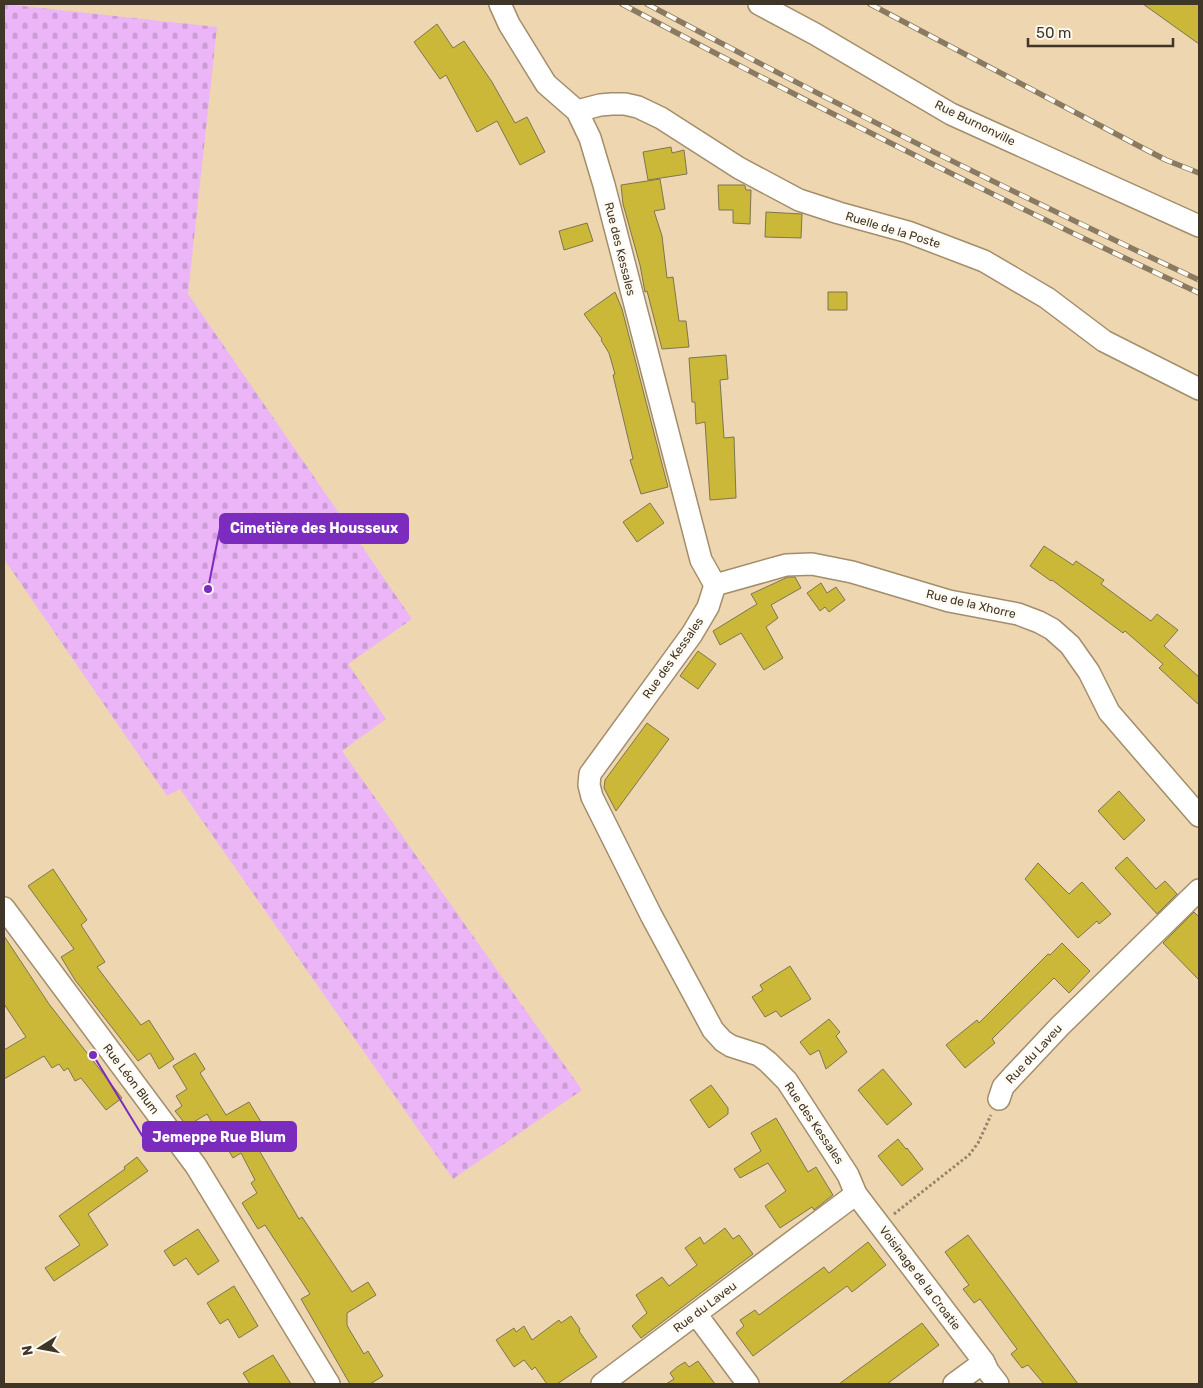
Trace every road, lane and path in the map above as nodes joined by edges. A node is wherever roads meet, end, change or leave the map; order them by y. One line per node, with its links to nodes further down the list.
1 (500, 4): 3 (street, Rue des Kessales)
2 (759, 4): 4 (street, Rue Burnonville)
3 (577, 111): 5 (street, Ruelle de la Poste); 6 (street, Rue des Kessales)
4 (1199, 226)
5 (1199, 389)
6 (715, 585): 7 (street, Rue de la Xhorre); 11 (street, Rue des Kessales)
7 (1199, 816)
8 (1199, 890): 10 (street, Rue du Laveu)
9 (4, 911): 15 (street, Rue Léon Blum)
10 (999, 1098): 12 (path)
11 (856, 1194): 12 (street, Voisinage de la Croatie); 13 (street, Rue du Laveu)
12 (881, 1224): 14 (street, Voisinage de la Croatie)
13 (696, 1314): 16 (street, Rue du Laveu); 17 (street)
14 (984, 1362): 18 (street); 19 (street, Voisinage de la Croatie)
15 (329, 1384)
16 (602, 1384)
17 (748, 1384)
18 (954, 1384)
19 (998, 1384)

